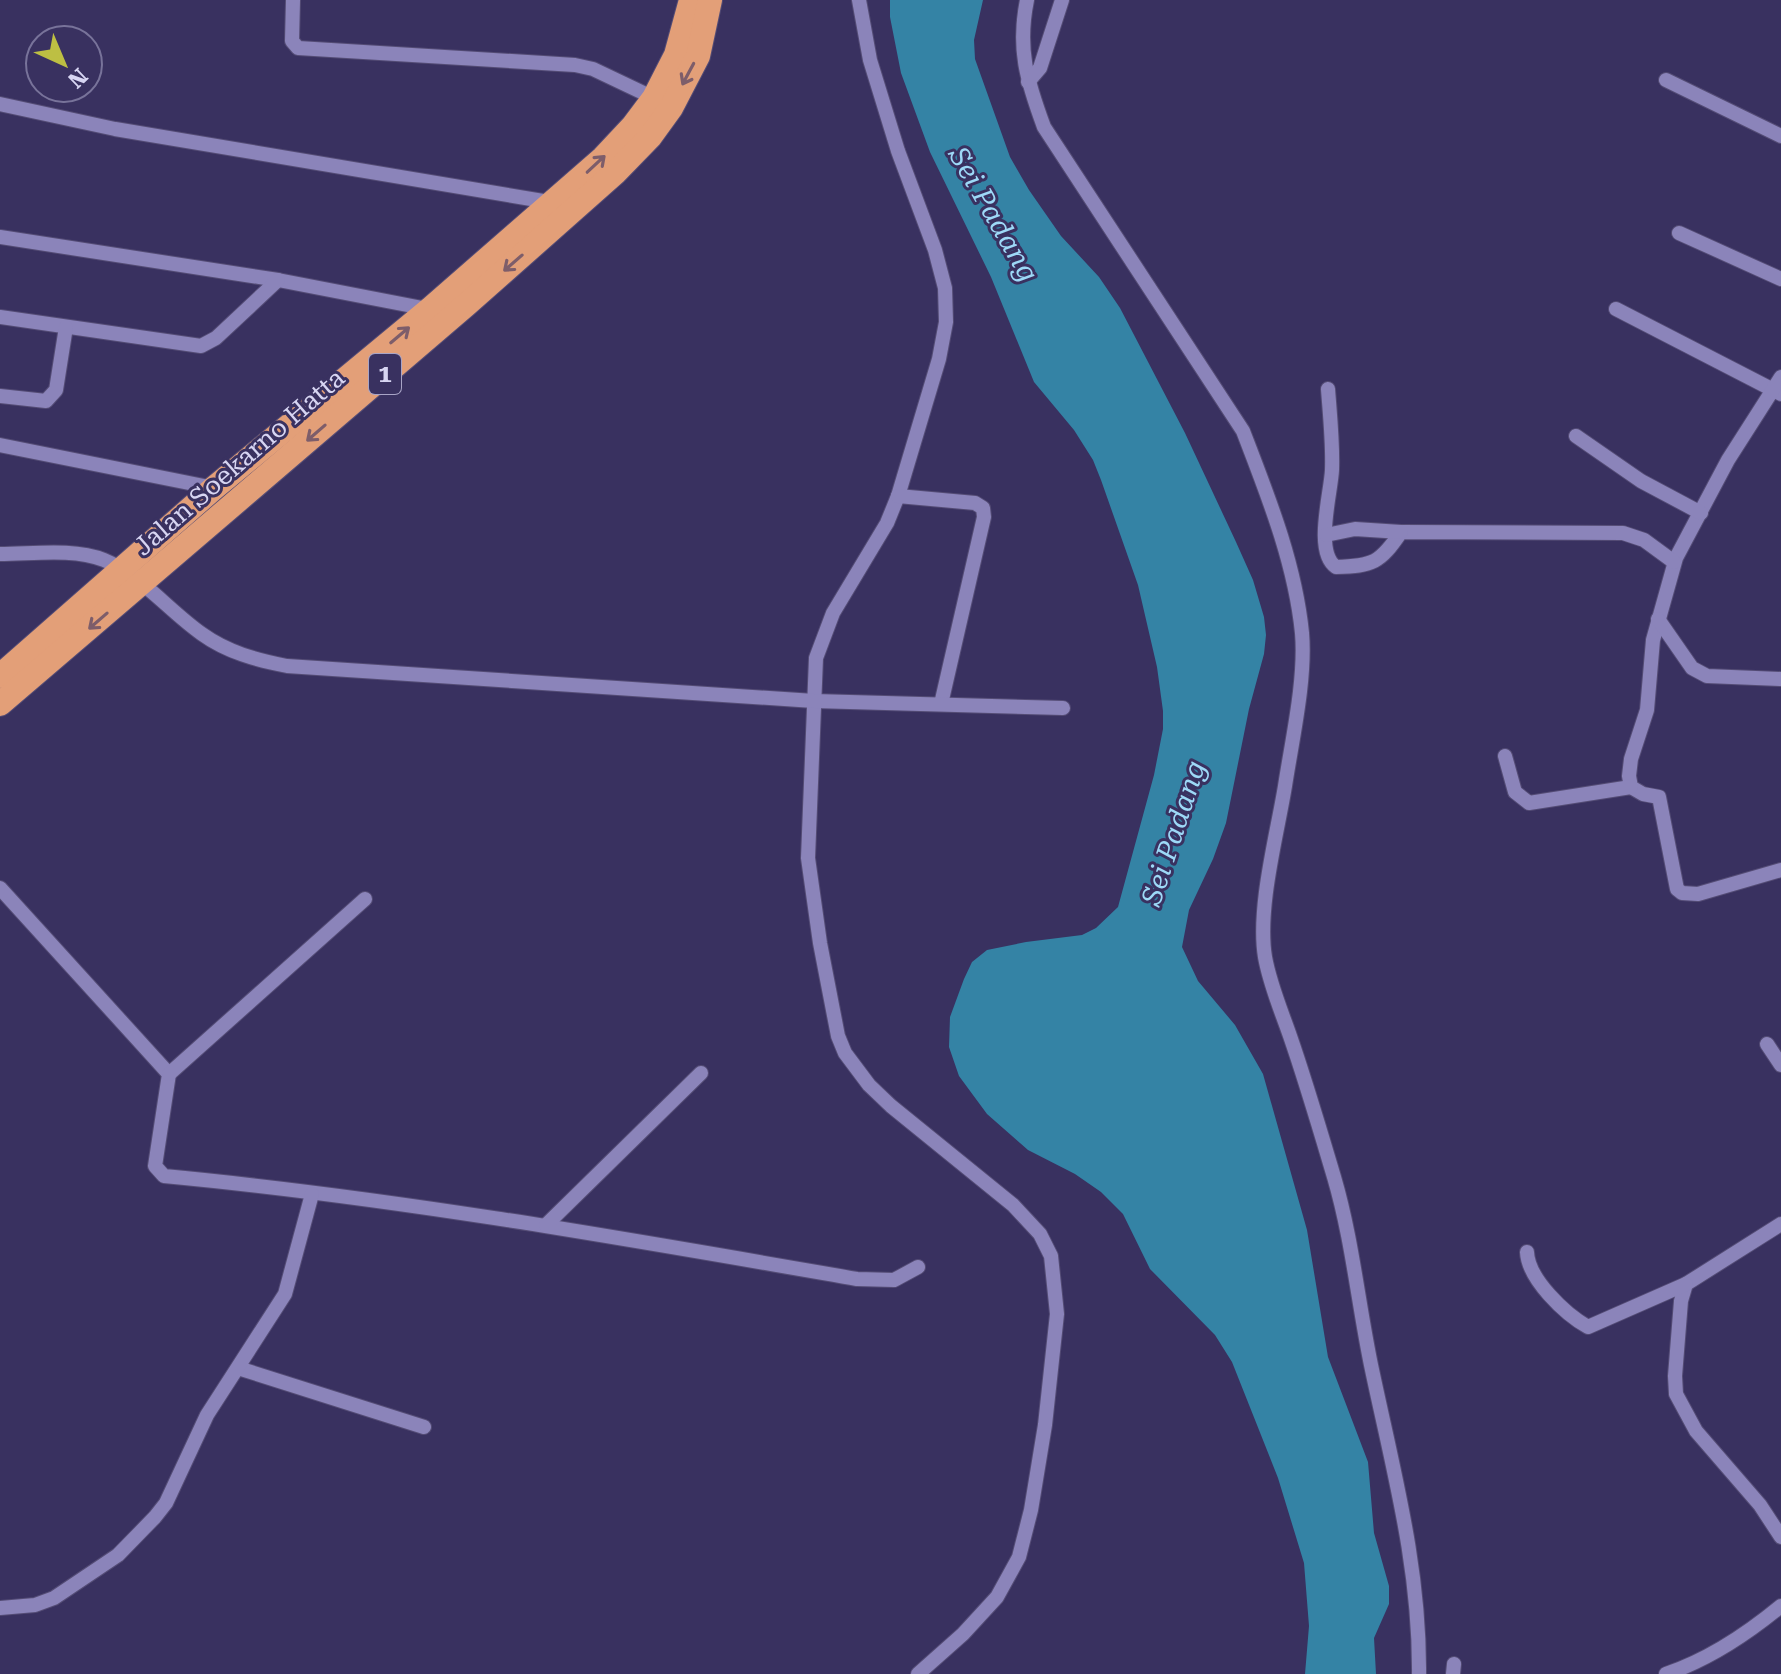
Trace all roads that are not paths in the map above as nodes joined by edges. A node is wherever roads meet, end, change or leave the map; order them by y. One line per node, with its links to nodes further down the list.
1 (293, 0): 9 (street)
2 (691, 0): 9 (highway, Jalan Soekarno Hatta / 1)
3 (710, 0): 12 (highway, Jalan Soekarno Hatta / 1, one-way to 12)
4 (859, 0): 27 (street)
5 (1027, 0): 8 (street)
6 (1062, 0): 8 (street)
7 (1666, 80): 11 (street)
8 (1028, 82): 62 (street)
9 (654, 98): 12 (highway, Jalan Soekarno Hatta / 1, one-way to 9)
10 (0, 104): 12 (street)
11 (1781, 136)
12 (564, 206): 18 (highway, Jalan Soekarno Hatta / 1)
13 (1679, 233): 15 (street)
14 (0, 237): 16 (street)
15 (1781, 279)
16 (278, 280): 18 (street); 20 (street)
17 (1616, 309): 21 (street)
18 (442, 312): 26 (highway, Jalan Soekarno Hatta / 1, one-way to 18); 33 (highway, Jalan Soekarno Hatta / 1, one-way to 33)
19 (0, 317): 20 (street)
20 (66, 327): 23 (street)
21 (1778, 387): 28 (street)
22 (1328, 389): 30 (street)
23 (0, 396)
24 (1576, 436): 28 (street)
25 (0, 445): 26 (street)
26 (214, 488): 33 (highway, Jalan Soekarno Hatta / 1)
27 (898, 496): 37 (street); 39 (street)
28 (1701, 513): 32 (street)
29 (1401, 532): 30 (street); 30 (street); 32 (street)
30 (1326, 535)
31 (0, 554): 33 (street)
32 (1674, 562): 34 (street)
33 (131, 577): 35 (highway, Jalan Soekarno Hatta / 1); 37 (street); 38 (highway, Jalan Soekarno Hatta / 1, one-way to 38)
34 (1658, 619): 36 (street); 42 (street)
35 (0, 676)
36 (1781, 679)
37 (814, 701): 39 (street); 61 (street)
38 (0, 704)
39 (941, 704): 40 (street)
40 (1063, 708)
41 (1505, 756): 42 (street)
42 (1631, 787): 43 (street)
43 (1781, 870)
44 (0, 888): 49 (street)
45 (365, 899): 49 (street)
46 (1767, 1044): 47 (street)
47 (1781, 1065)
48 (701, 1073): 52 (street)
49 (169, 1074): 50 (street)
50 (312, 1194): 52 (street); 56 (street)
51 (1781, 1224): 55 (street)
52 (546, 1225): 54 (street)
53 (1527, 1252): 55 (street)
54 (918, 1267)
55 (1686, 1284): 58 (street)
56 (238, 1368): 57 (street); 60 (street)
57 (424, 1427)
58 (1781, 1537)
59 (1781, 1606): 63 (street)
60 (0, 1608)
61 (918, 1674)
62 (1419, 1674)
63 (1666, 1674)

